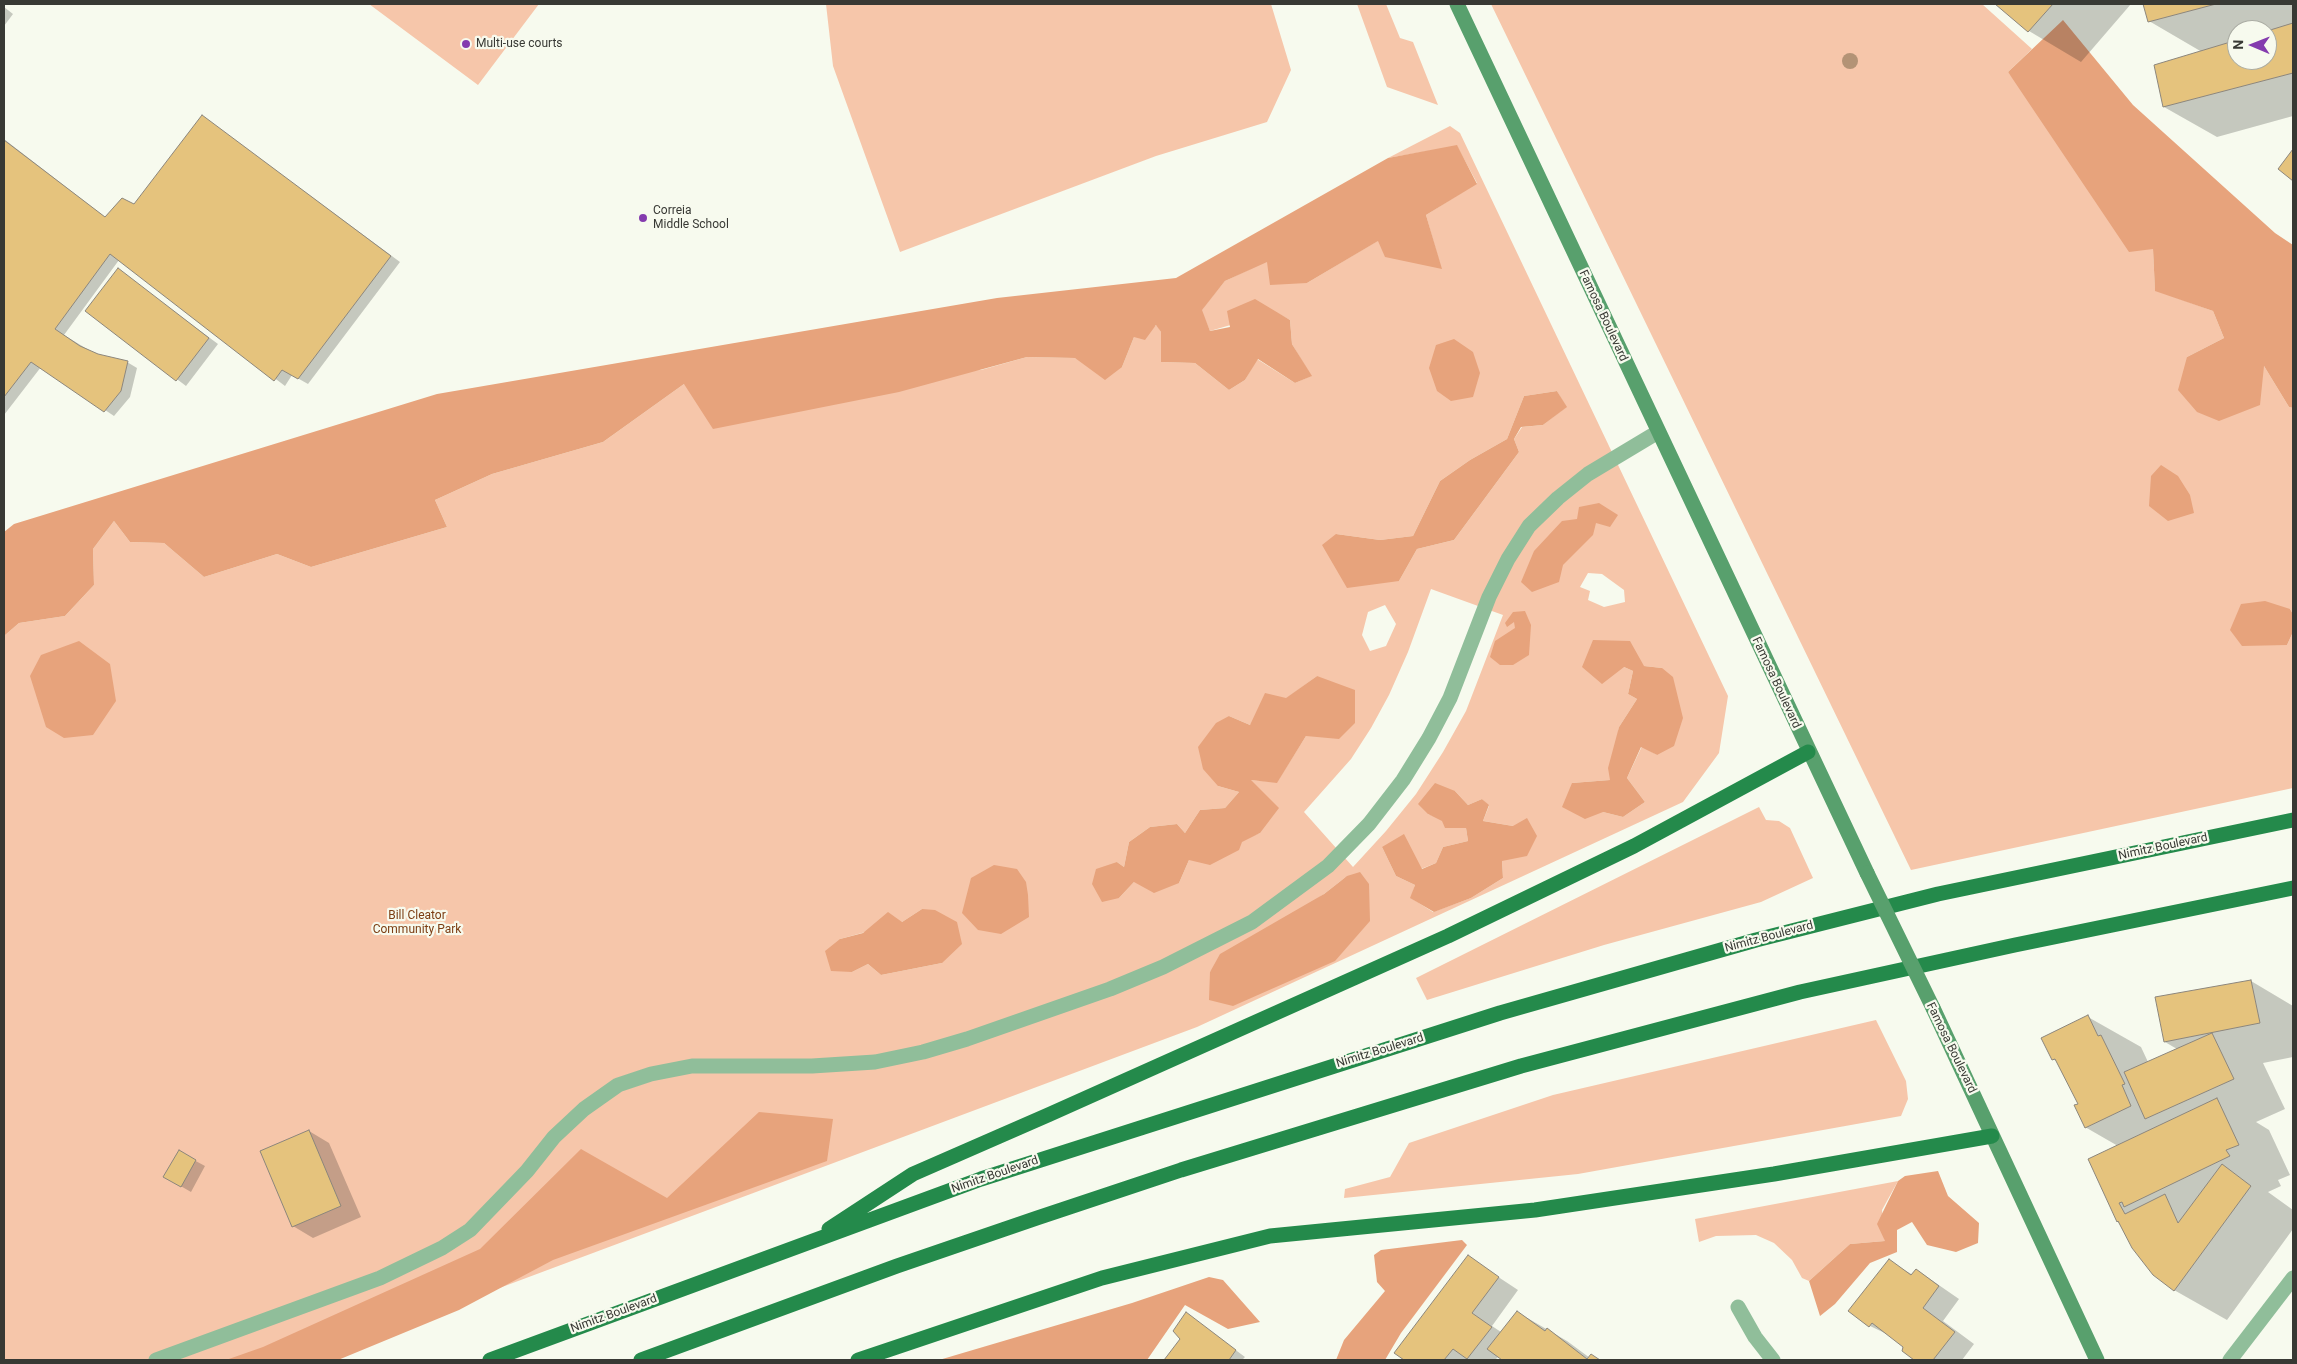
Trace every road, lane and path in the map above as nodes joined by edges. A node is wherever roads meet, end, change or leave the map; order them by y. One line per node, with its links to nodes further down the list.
1 (1457, 4): 2 (street, Famosa Boulevard)
2 (1658, 432): 3 (street, Famosa Boulevard); 10 (street)
3 (1808, 752): 6 (street, Famosa Boulevard, bridge); 7 (main road)
4 (2293, 820): 7 (main road, Nimitz Boulevard)
5 (2293, 888): 12 (main road)
6 (1992, 1136): 13 (main road); 15 (street, Famosa Boulevard)
7 (808, 1243): 11 (main road, Nimitz Boulevard)
8 (2293, 1278): 16 (street)
9 (1738, 1307): 14 (street)
10 (156, 1360)
11 (490, 1360)
12 (641, 1360)
13 (858, 1360)
14 (1773, 1360)
15 (2097, 1360)
16 (2230, 1360)

